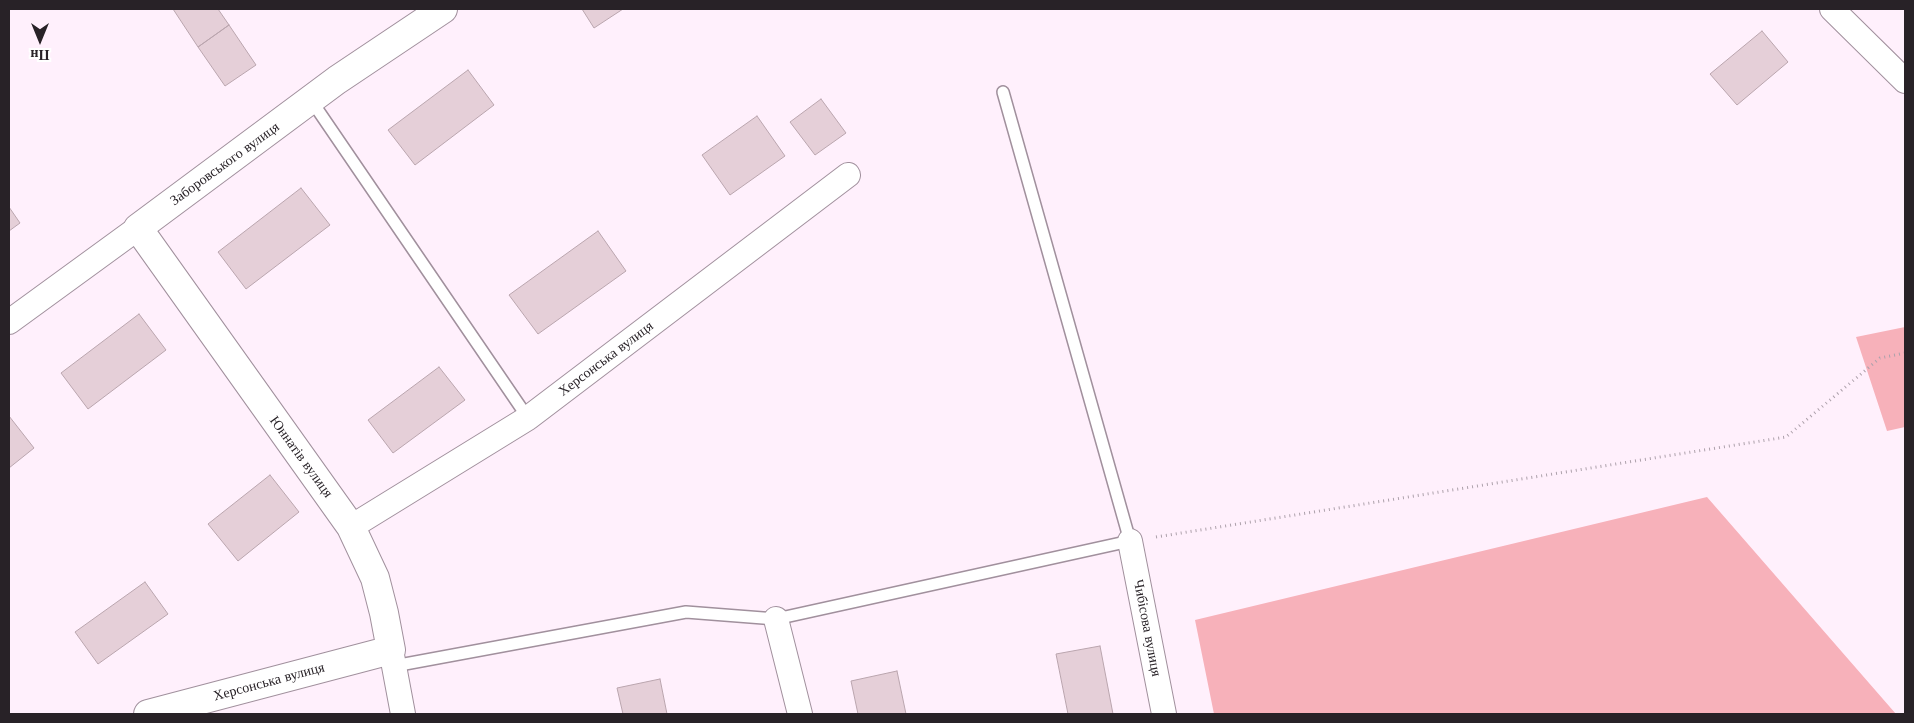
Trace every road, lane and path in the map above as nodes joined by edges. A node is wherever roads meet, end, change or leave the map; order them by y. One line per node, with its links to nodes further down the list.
1 (443, 9): 5 (main road, Заборовського вулиця)
2 (1832, 9): 3 (street)
3 (1905, 81)
4 (1002, 92): 12 (lane)
5 (311, 100): 7 (main road, Заборовського вулиця); 10 (lane)
6 (848, 175): 10 (street, Херсонська вулиця)
7 (138, 228): 8 (street, Заборовського вулиця); 11 (main road, Юннатів вулиця)
8 (9, 322)
9 (1905, 353): 12 (path)
10 (528, 418): 11 (street, Херсонська вулиця)
11 (351, 527): 14 (main road, Юннатів вулиця)
12 (1130, 541): 13 (lane); 18 (street, Чибісова вулиця)
13 (776, 619): 14 (lane); 17 (street)
14 (392, 658): 15 (main road, Херсонська вулиця); 16 (street, Юннатів вулиця)
15 (148, 714)
16 (403, 714)
17 (800, 714)
18 (1164, 714)

